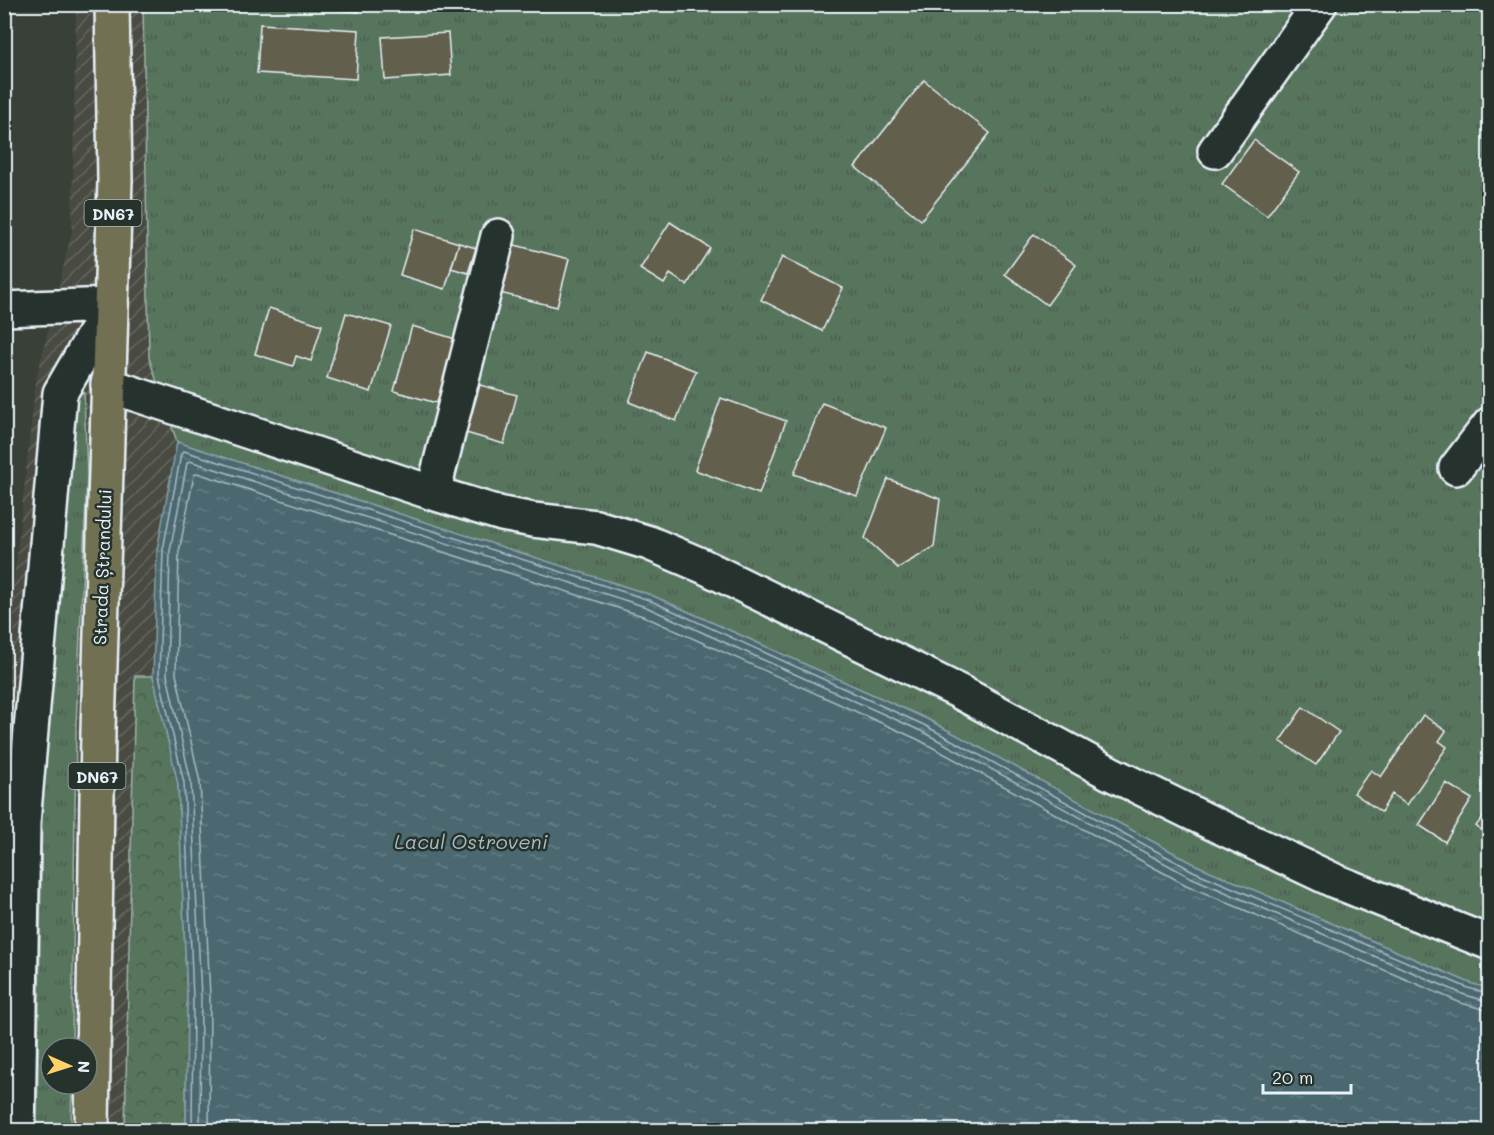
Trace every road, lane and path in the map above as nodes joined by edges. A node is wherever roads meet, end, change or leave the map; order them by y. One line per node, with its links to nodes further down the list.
1 (112, 4): 5 (main road, Strada Ștrandului / DN67)
2 (1320, 4): 3 (street)
3 (1215, 151)
4 (498, 236): 10 (street)
5 (111, 305): 6 (street); 7 (main road, Strada Ștrandului / DN67); 11 (street)
6 (4, 309)
7 (108, 385): 10 (street); 14 (main road, Strada Ștrandului / DN67)
8 (1490, 424): 9 (street)
9 (1456, 468)
10 (433, 493): 12 (street)
11 (14, 824): 13 (street)
12 (1490, 943)
13 (18, 1131)
14 (92, 1131)

